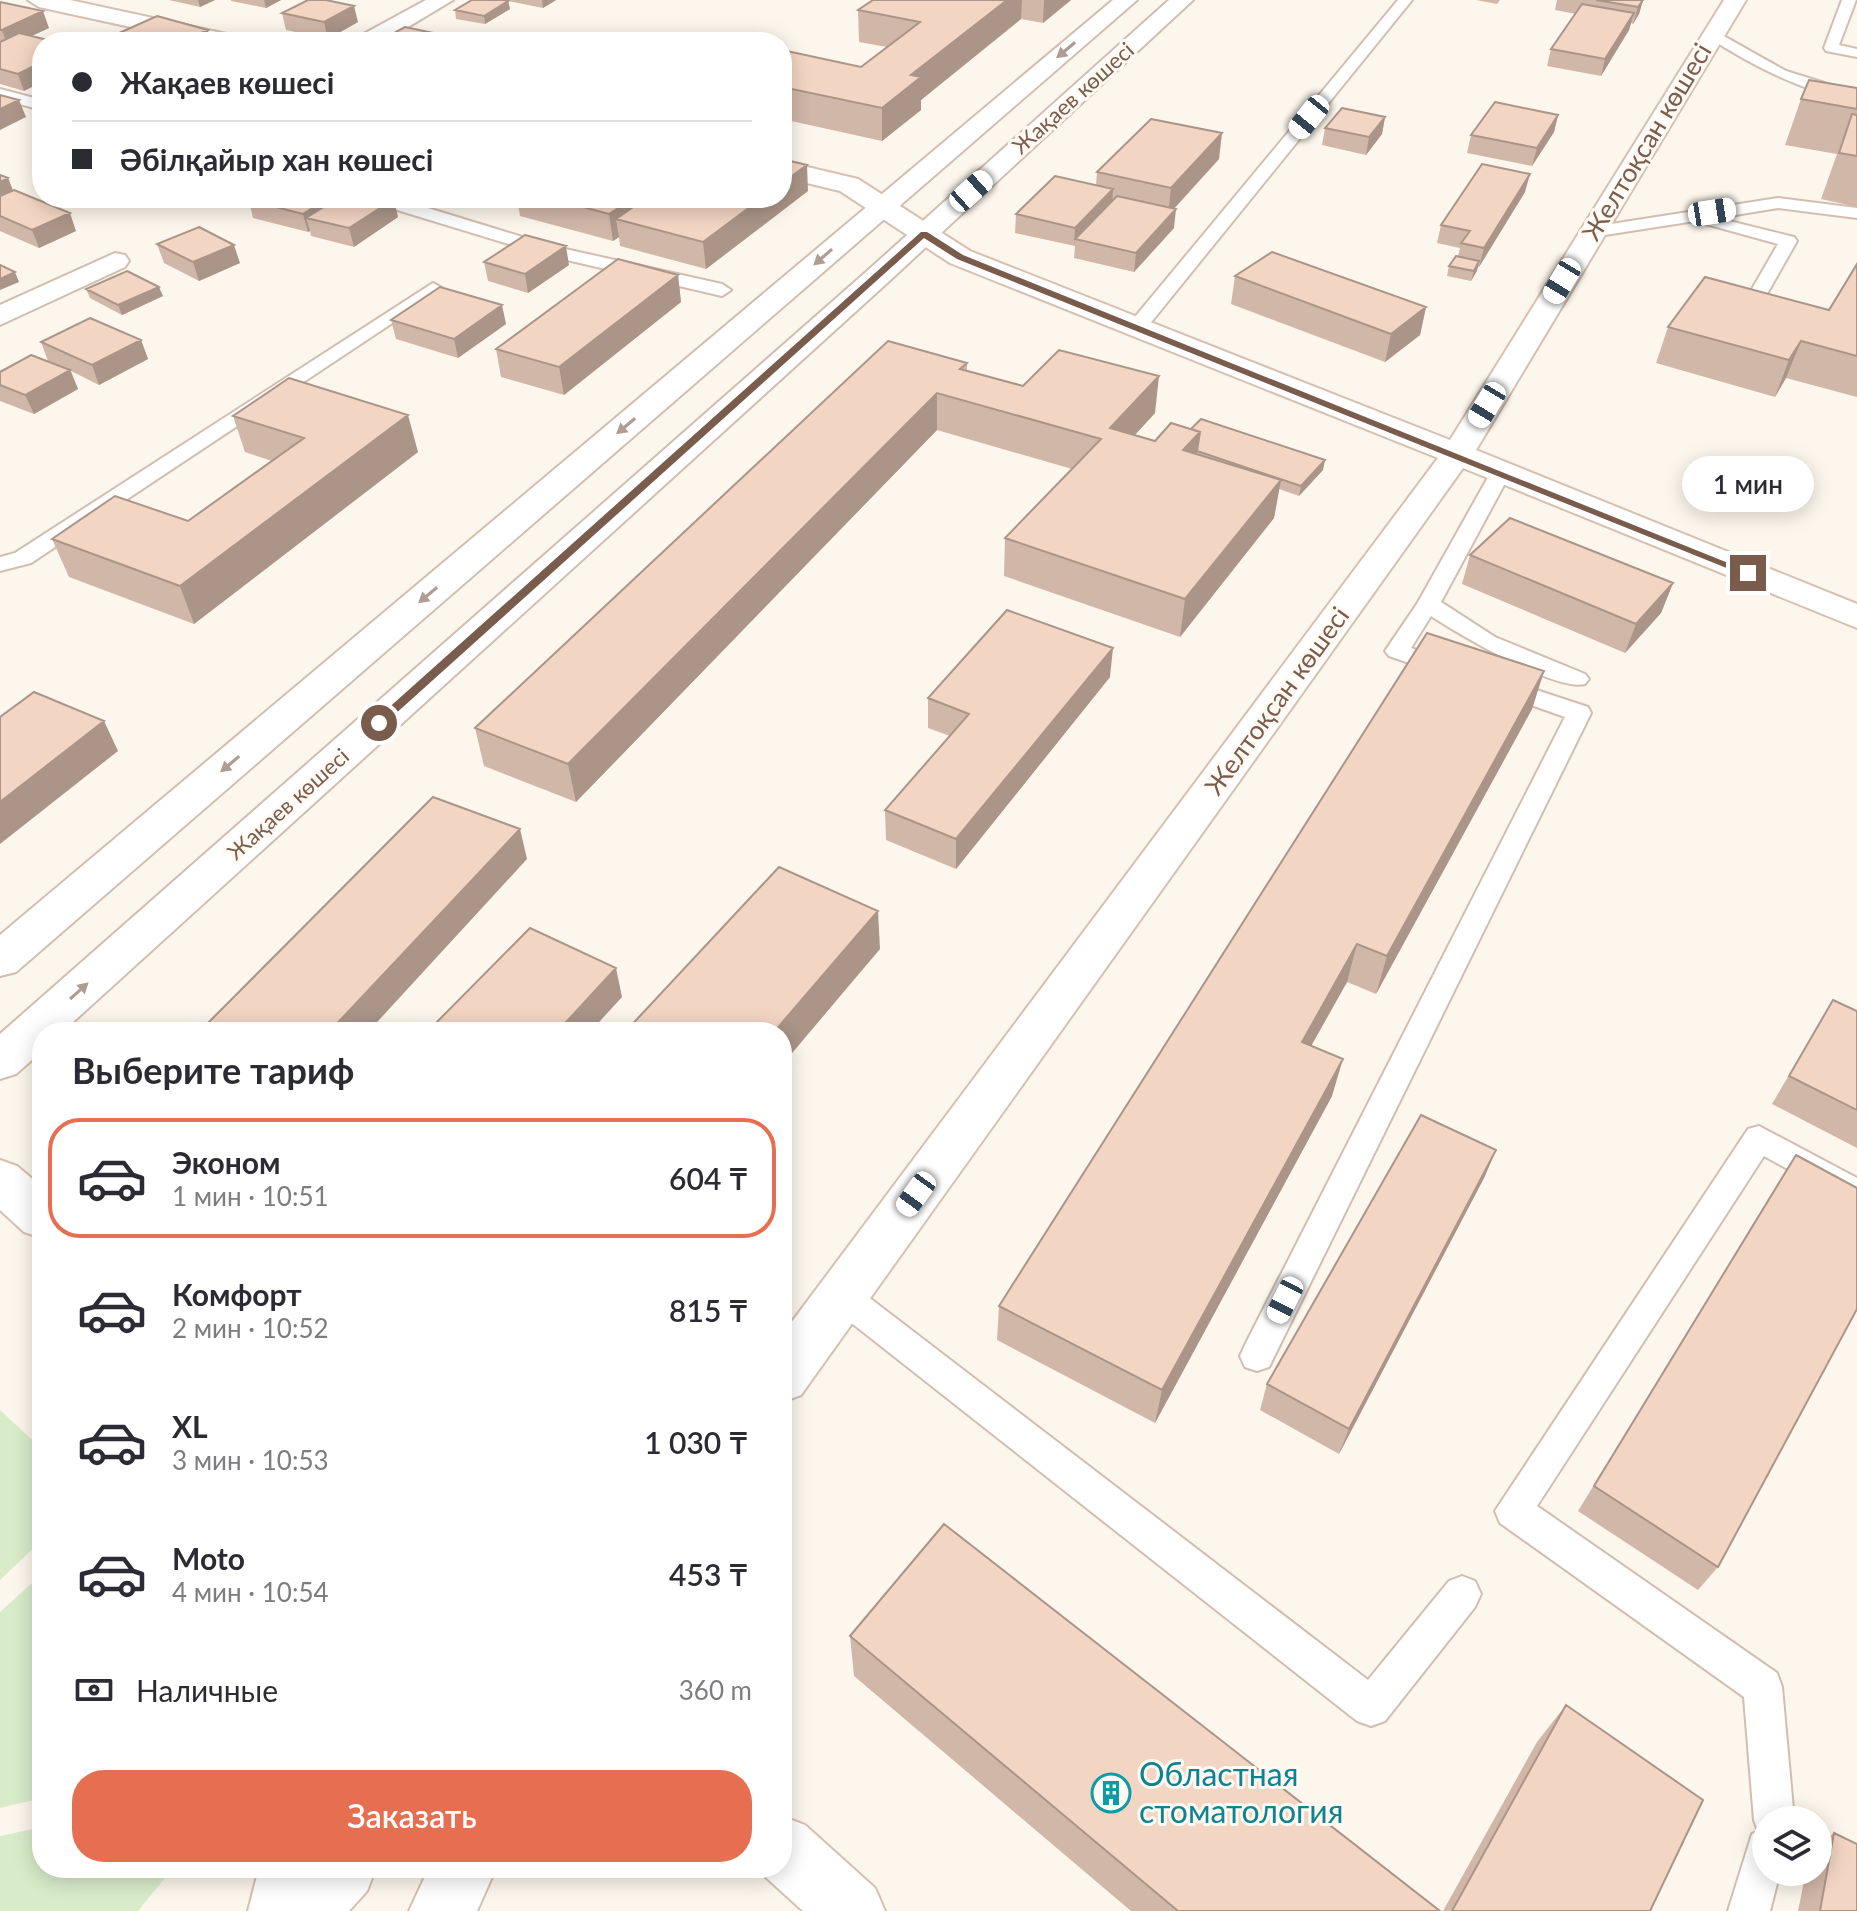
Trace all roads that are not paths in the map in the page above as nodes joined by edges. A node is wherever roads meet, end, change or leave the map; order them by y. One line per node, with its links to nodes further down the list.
1 (442, 0): 9 (street)
2 (1126, 0): 18 (street, Жақаев көшесі, one-way to 18)
3 (1182, 0): 23 (street, Жақаев көшесі)
4 (1405, 0): 29 (lane)
5 (1735, 0): 11 (street, Желтоқсан көшесі)
6 (1849, 0): 10 (lane)
7 (56, 2): 8 (street)
8 (187, 32)
9 (384, 32)
10 (1837, 32): 12 (lane); 13 (lane)
11 (1713, 34): 15 (lane); 22 (street, Желтоқсан көшесі)
12 (1857, 36)
13 (1857, 53)
14 (4, 98): 16 (lane)
15 (1857, 98)
16 (32, 103)
17 (792, 171): 18 (street)
18 (882, 206): 23 (street); 36 (street, Жақаев көшесі, one-way to 36)
19 (410, 208): 26 (lane)
20 (1857, 213): 21 (lane)
21 (1689, 216): 22 (lane); 27 (lane)
22 (1592, 232): 30 (street, Желтоқсан көшесі)
23 (924, 234): 29 (street); 37 (street, Жақаев көшесі, one-way to 23)
24 (115, 261): 28 (street)
25 (433, 288): 32 (lane)
26 (722, 290)
27 (1746, 315)
28 (0, 316)
29 (1137, 327): 30 (street)
30 (1457, 454): 31 (street); 43 (street, Желтоқсан көшесі)
31 (1501, 472): 33 (lane); 34 (street)
32 (0, 564)
33 (1428, 604): 35 (lane); 44 (lane)
34 (1857, 617)
35 (1577, 679)
36 (0, 960)
37 (44, 1022)
38 (32, 1032): 39 (street, Жақаев көшесі, one-way to 38)
39 (0, 1061)
40 (0, 1180): 42 (street)
41 (1857, 1194): 47 (lane)
42 (32, 1208)
43 (842, 1296): 45 (street, Желтоқсан көшесі); 46 (lane)
44 (1257, 1356)
45 (792, 1358)
46 (1462, 1594)
47 (1773, 1806)
48 (792, 1857): 56 (street)
49 (289, 1878): 53 (street)
50 (335, 1878): 54 (street)
51 (459, 1878): 55 (street)
52 (1756, 1886): 57 (lane)
53 (281, 1911)
54 (306, 1911)
55 (442, 1911)
56 (852, 1911)
57 (1749, 1911)

